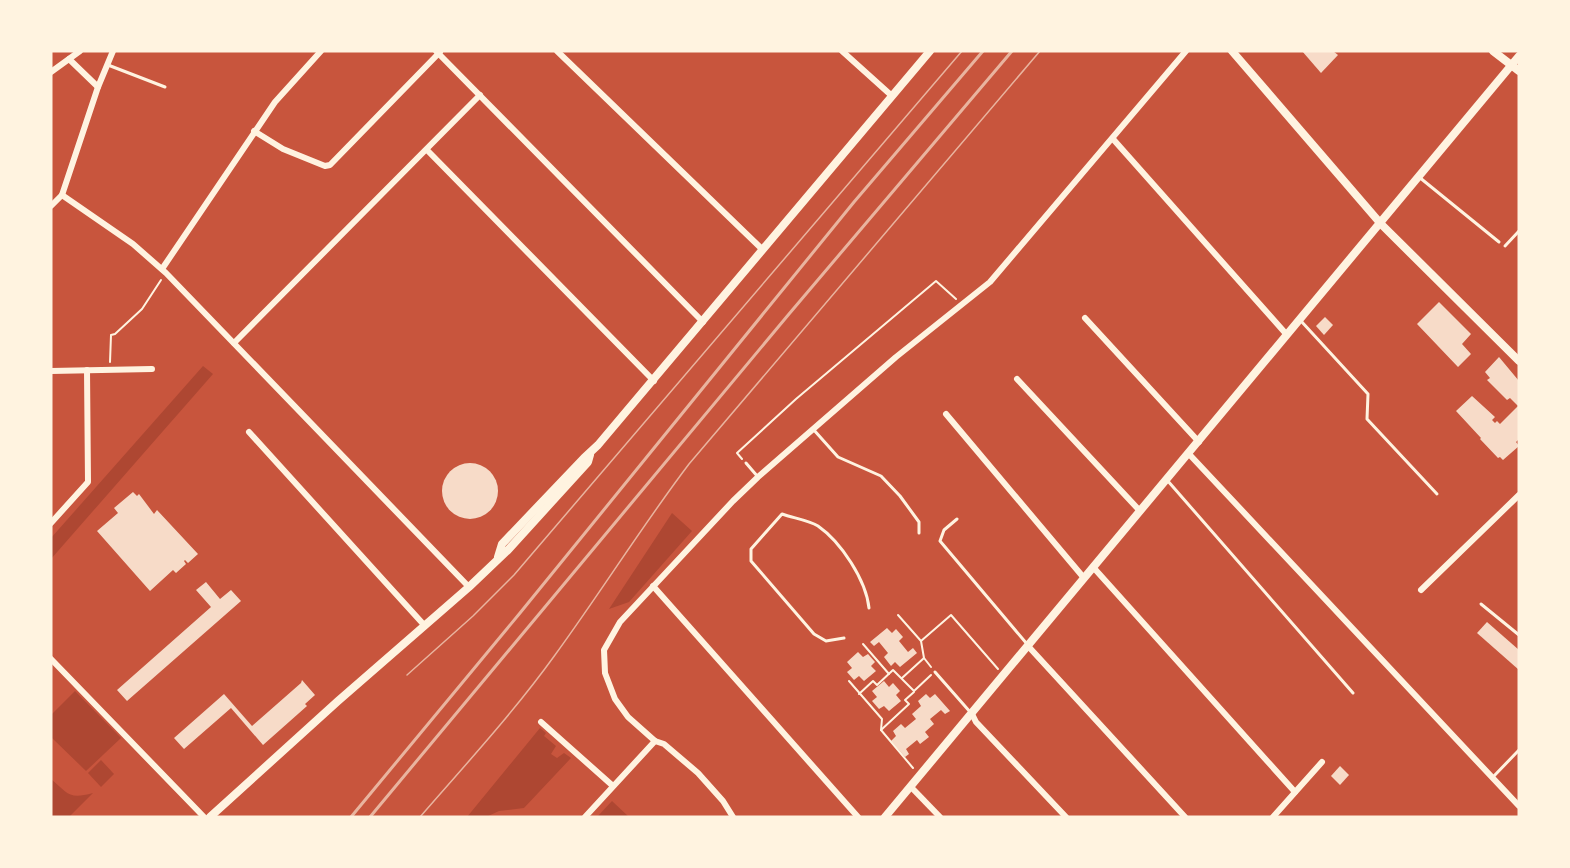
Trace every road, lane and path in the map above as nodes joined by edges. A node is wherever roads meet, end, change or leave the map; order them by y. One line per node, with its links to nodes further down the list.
1 (80, 51): 12 (street)
2 (113, 51): 13 (street)
3 (321, 51): 21 (street)
4 (557, 51): 31 (street)
5 (842, 51): 20 (street)
6 (930, 51): 20 (street)
7 (1186, 51): 22 (street)
8 (1232, 51): 27 (street)
9 (1493, 51): 14 (street)
10 (439, 52): 19 (street); 21 (street)
11 (1519, 56): 14 (street)
12 (69, 59): 16 (street); 17 (street)
13 (107, 64): 17 (street); 18 (lane)
14 (1512, 65): 15 (street); 24 (street)
15 (1519, 71)
16 (51, 72)
17 (98, 87): 25 (street)
18 (165, 87)
19 (480, 95): 23 (street); 36 (street)
20 (892, 96): 31 (street)
21 (254, 131): 32 (street)
22 (1113, 139): 37 (street); 47 (street)
23 (427, 150): 38 (street); 45 (street)
24 (1419, 177): 27 (street); 29 (lane)
25 (62, 195): 26 (street); 32 (street)
26 (51, 206)
27 (1381, 224): 35 (street); 39 (street)
28 (1519, 231): 30 (lane)
29 (1498, 242)
30 (1505, 246)
31 (763, 250): 36 (street)
32 (164, 271): 38 (street); 40 (path)
33 (958, 301): 51 (path)
34 (1084, 318): 49 (street)
35 (1300, 320): 37 (street); 54 (lane)
36 (703, 322): 45 (street)
37 (1287, 335): 49 (street)
38 (234, 343): 63 (street)
39 (1519, 362)
40 (110, 369): 41 (street); 42 (street)
41 (152, 369)
42 (87, 370): 43 (street); 58 (street)
43 (51, 371)
44 (1017, 379): 56 (street)
45 (654, 381): 63 (street)
46 (946, 414): 61 (street)
47 (813, 429): 52 (street); 59 (lane)
48 (249, 432): 68 (street)
49 (1199, 442): 50 (street)
50 (1189, 454): 53 (street); 91 (street)
51 (746, 463): 52 (lane)
52 (758, 477): 62 (street)
53 (1167, 480): 56 (street); 82 (lane)
54 (1437, 494)
55 (1519, 495): 64 (street)
56 (1140, 511): 60 (street)
57 (957, 519): 73 (lane)
58 (51, 523)
59 (919, 533)
60 (1093, 567): 61 (street); 94 (street)
61 (1084, 578): 73 (street)
62 (653, 586): 87 (street); 100 (street)
63 (469, 587): 68 (street)
64 (1421, 590)
65 (1481, 604): 69 (lane)
66 (869, 608): 70 (lane)
67 (898, 615): 71 (path)
68 (425, 626): 97 (street)
69 (1519, 635)
70 (844, 638)
71 (921, 641): 74 (path); 78 (path)
72 (863, 644): 77 (path)
73 (1028, 646): 78 (street); 104 (street)
74 (924, 658): 76 (path); 79 (path)
75 (51, 659): 96 (street)
76 (935, 672): 81 (path); 84 (lane)
77 (889, 674): 79 (path); 83 (path)
78 (1004, 675): 84 (street)
79 (902, 678): 81 (path)
80 (849, 681): 83 (path)
81 (915, 691): 86 (path)
82 (1353, 693)
83 (859, 694): 86 (path)
84 (972, 714): 90 (street); 103 (street)
85 (541, 722): 92 (street)
86 (881, 730): 90 (path)
87 (655, 741): 92 (street); 99 (street)
88 (1519, 750): 91 (lane)
89 (1322, 762): 94 (street)
90 (920, 776): 93 (street)
91 (1493, 777): 95 (street)
92 (613, 786): 98 (street)
93 (910, 787): 101 (street); 102 (street)
94 (1295, 792): 105 (street)
95 (1519, 806)
96 (204, 817)
97 (210, 817)
98 (585, 817)
99 (733, 817)
100 (858, 817)
101 (885, 817)
102 (940, 817)
103 (1066, 817)
104 (1185, 817)
105 (1273, 817)

